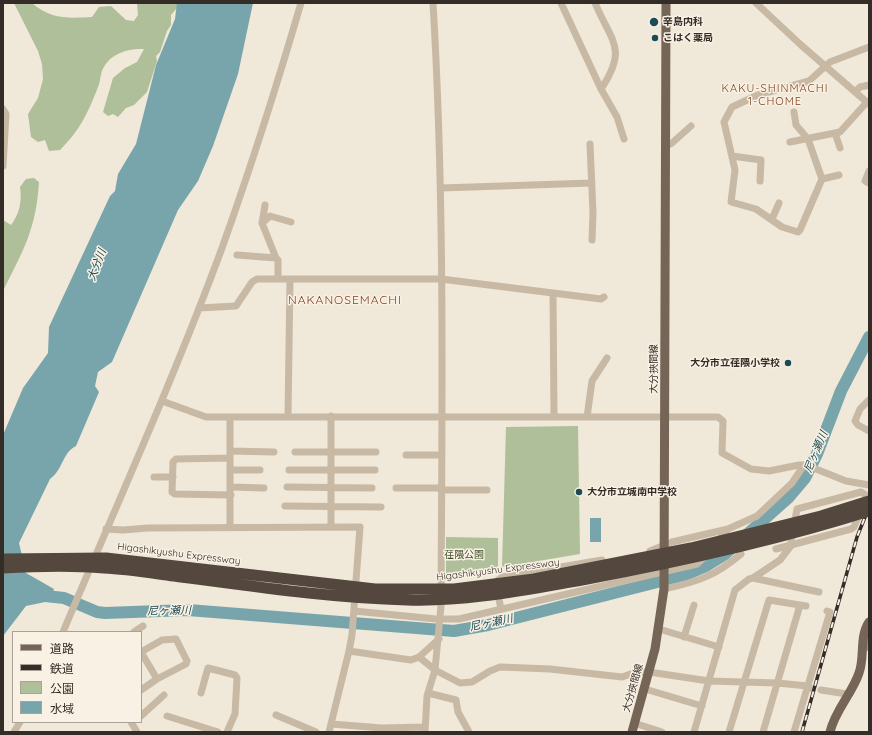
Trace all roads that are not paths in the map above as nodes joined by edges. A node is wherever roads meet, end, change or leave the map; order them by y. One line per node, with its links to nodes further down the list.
1 (301, 3): 45 (street)
2 (433, 3): 31 (street)
3 (561, 3): 10 (street)
4 (595, 3): 10 (street)
5 (666, 3): 21 (main road, 大分挾間線)
6 (756, 3): 8 (street)
7 (869, 47): 8 (street)
8 (825, 66): 11 (street); 23 (street)
9 (869, 85): 11 (street)
10 (601, 89): 17 (street)
11 (855, 92): 12 (street)
12 (868, 103): 16 (street)
13 (3, 109): 24 (street)
14 (794, 112): 18 (street)
15 (691, 126): 21 (street)
16 (835, 133): 18 (street); 22 (street)
17 (624, 139)
18 (808, 139): 19 (street); 27 (street)
19 (790, 142)
20 (590, 144): 29 (street)
21 (665, 147): 55 (main road, 大分挾間線)
22 (840, 148)
23 (732, 156): 28 (street); 34 (street)
24 (3, 166)
25 (869, 171): 30 (street)
26 (839, 175): 27 (street)
27 (822, 179): 34 (street)
28 (760, 180)
29 (592, 183): 31 (street); 37 (street)
30 (869, 183)
31 (440, 188): 42 (street)
32 (779, 203): 34 (street)
33 (265, 205): 36 (street)
34 (772, 219)
35 (291, 222): 36 (street)
36 (262, 223): 39 (street)
37 (592, 240)
38 (237, 255): 39 (street)
39 (276, 258): 40 (street)
40 (278, 279): 41 (street); 45 (street)
41 (290, 279): 42 (street); 49 (street)
42 (441, 279): 43 (street); 52 (street)
43 (553, 293): 44 (street); 53 (street)
44 (604, 297)
45 (199, 308): 48 (street)
46 (607, 358): 54 (street)
47 (869, 400): 56 (street)
48 (162, 402): 51 (street); 89 (street)
49 (288, 416): 50 (street); 51 (street)
50 (331, 416): 52 (street); 59 (street)
51 (230, 417): 61 (street)
52 (441, 417): 53 (street); 63 (street)
53 (554, 417): 54 (street)
54 (587, 418): 55 (street)
55 (665, 418): 64 (street); 90 (main road, 大分挾間線)
56 (869, 431)
57 (274, 452): 61 (street)
58 (295, 452): 59 (street)
59 (331, 452): 60 (street); 68 (street)
60 (376, 452)
61 (230, 455): 65 (street); 71 (street)
62 (406, 455): 63 (street)
63 (441, 455): 78 (street)
64 (804, 465): 72 (street); 88 (street)
65 (230, 470): 66 (street); 80 (street)
66 (260, 470)
67 (288, 470): 68 (street)
68 (331, 470): 69 (street); 75 (street)
69 (375, 470)
70 (154, 477): 71 (street)
71 (173, 477): 80 (street)
72 (869, 485)
73 (287, 487): 75 (street)
74 (264, 488): 80 (street)
75 (331, 488): 76 (street); 83 (street)
76 (372, 488)
77 (396, 488): 78 (street)
78 (441, 489): 79 (street); 104 (street)
79 (487, 490)
80 (231, 491): 86 (street)
81 (868, 496): 91 (street); 91 (street); 94 (highway, Higashikyushu Expressway, bridge)
82 (285, 506): 83 (street)
83 (331, 506): 84 (street); 87 (street)
84 (381, 507)
85 (869, 511): 95 (highway, bridge)
86 (230, 527): 87 (street); 89 (street)
87 (331, 527): 102 (street)
88 (728, 528): 90 (street); 96 (street)
89 (106, 529): 108 (street)
90 (665, 545): 96 (main road, 大分挾間線); 101 (street)
91 (790, 546): 92 (street); 97 (street)
92 (776, 550)
93 (740, 554): 98 (street)
94 (3, 559)
95 (3, 568)
96 (664, 572): 98 (main road, 大分挾間線); 101 (street)
97 (753, 578): 99 (street); 113 (street)
98 (664, 590): 107 (main road, 大分挾間線)
99 (819, 592)
100 (694, 605): 110 (street)
101 (501, 609): 104 (street)
102 (354, 611): 104 (street); 115 (street)
103 (827, 611): 124 (street)
104 (440, 619): 111 (street)
105 (869, 622): 112 (main road)
106 (143, 626): 109 (street)
107 (659, 629): 110 (street); 119 (main road, 大分挾間線)
108 (63, 631)
109 (136, 631)
110 (684, 637): 113 (street)
111 (439, 639): 117 (street); 118 (street)
112 (866, 639): 130 (main road)
113 (719, 647): 121 (street)
114 (142, 651): 120 (street)
115 (349, 651): 117 (street); 138 (street)
116 (142, 654): 120 (street)
117 (419, 657): 118 (street)
118 (436, 670): 119 (street); 129 (street)
119 (649, 672): 121 (street); 126 (main road, 大分挾間線)
120 (157, 679): 125 (street)
121 (709, 681): 122 (street); 132 (street)
122 (744, 682): 123 (street); 123 (street); 150 (street)
123 (777, 683): 124 (street); 151 (street)
124 (809, 687): 152 (street)
125 (142, 689)
126 (645, 689): 132 (street); 139 (main road, 大分挾間線)
127 (821, 690): 130 (street)
128 (201, 693): 144 (street)
129 (428, 693): 140 (street); 147 (street)
130 (847, 694): 153 (main road)
131 (164, 695): 133 (street)
132 (702, 706): 149 (street)
133 (142, 715)
134 (167, 716): 143 (street)
135 (276, 716): 145 (street)
136 (19, 723): 141 (street)
137 (133, 723): 142 (street)
138 (331, 724): 140 (street); 146 (street)
139 (633, 728): 148 (street)
140 (425, 730)
141 (14, 732)
142 (137, 732)
143 (218, 732)
144 (228, 732)
145 (316, 732)
146 (329, 732)
147 (469, 732)
148 (662, 732)
149 (694, 732)
150 (729, 732)
151 (763, 732)
152 (794, 732)
153 (830, 732)

